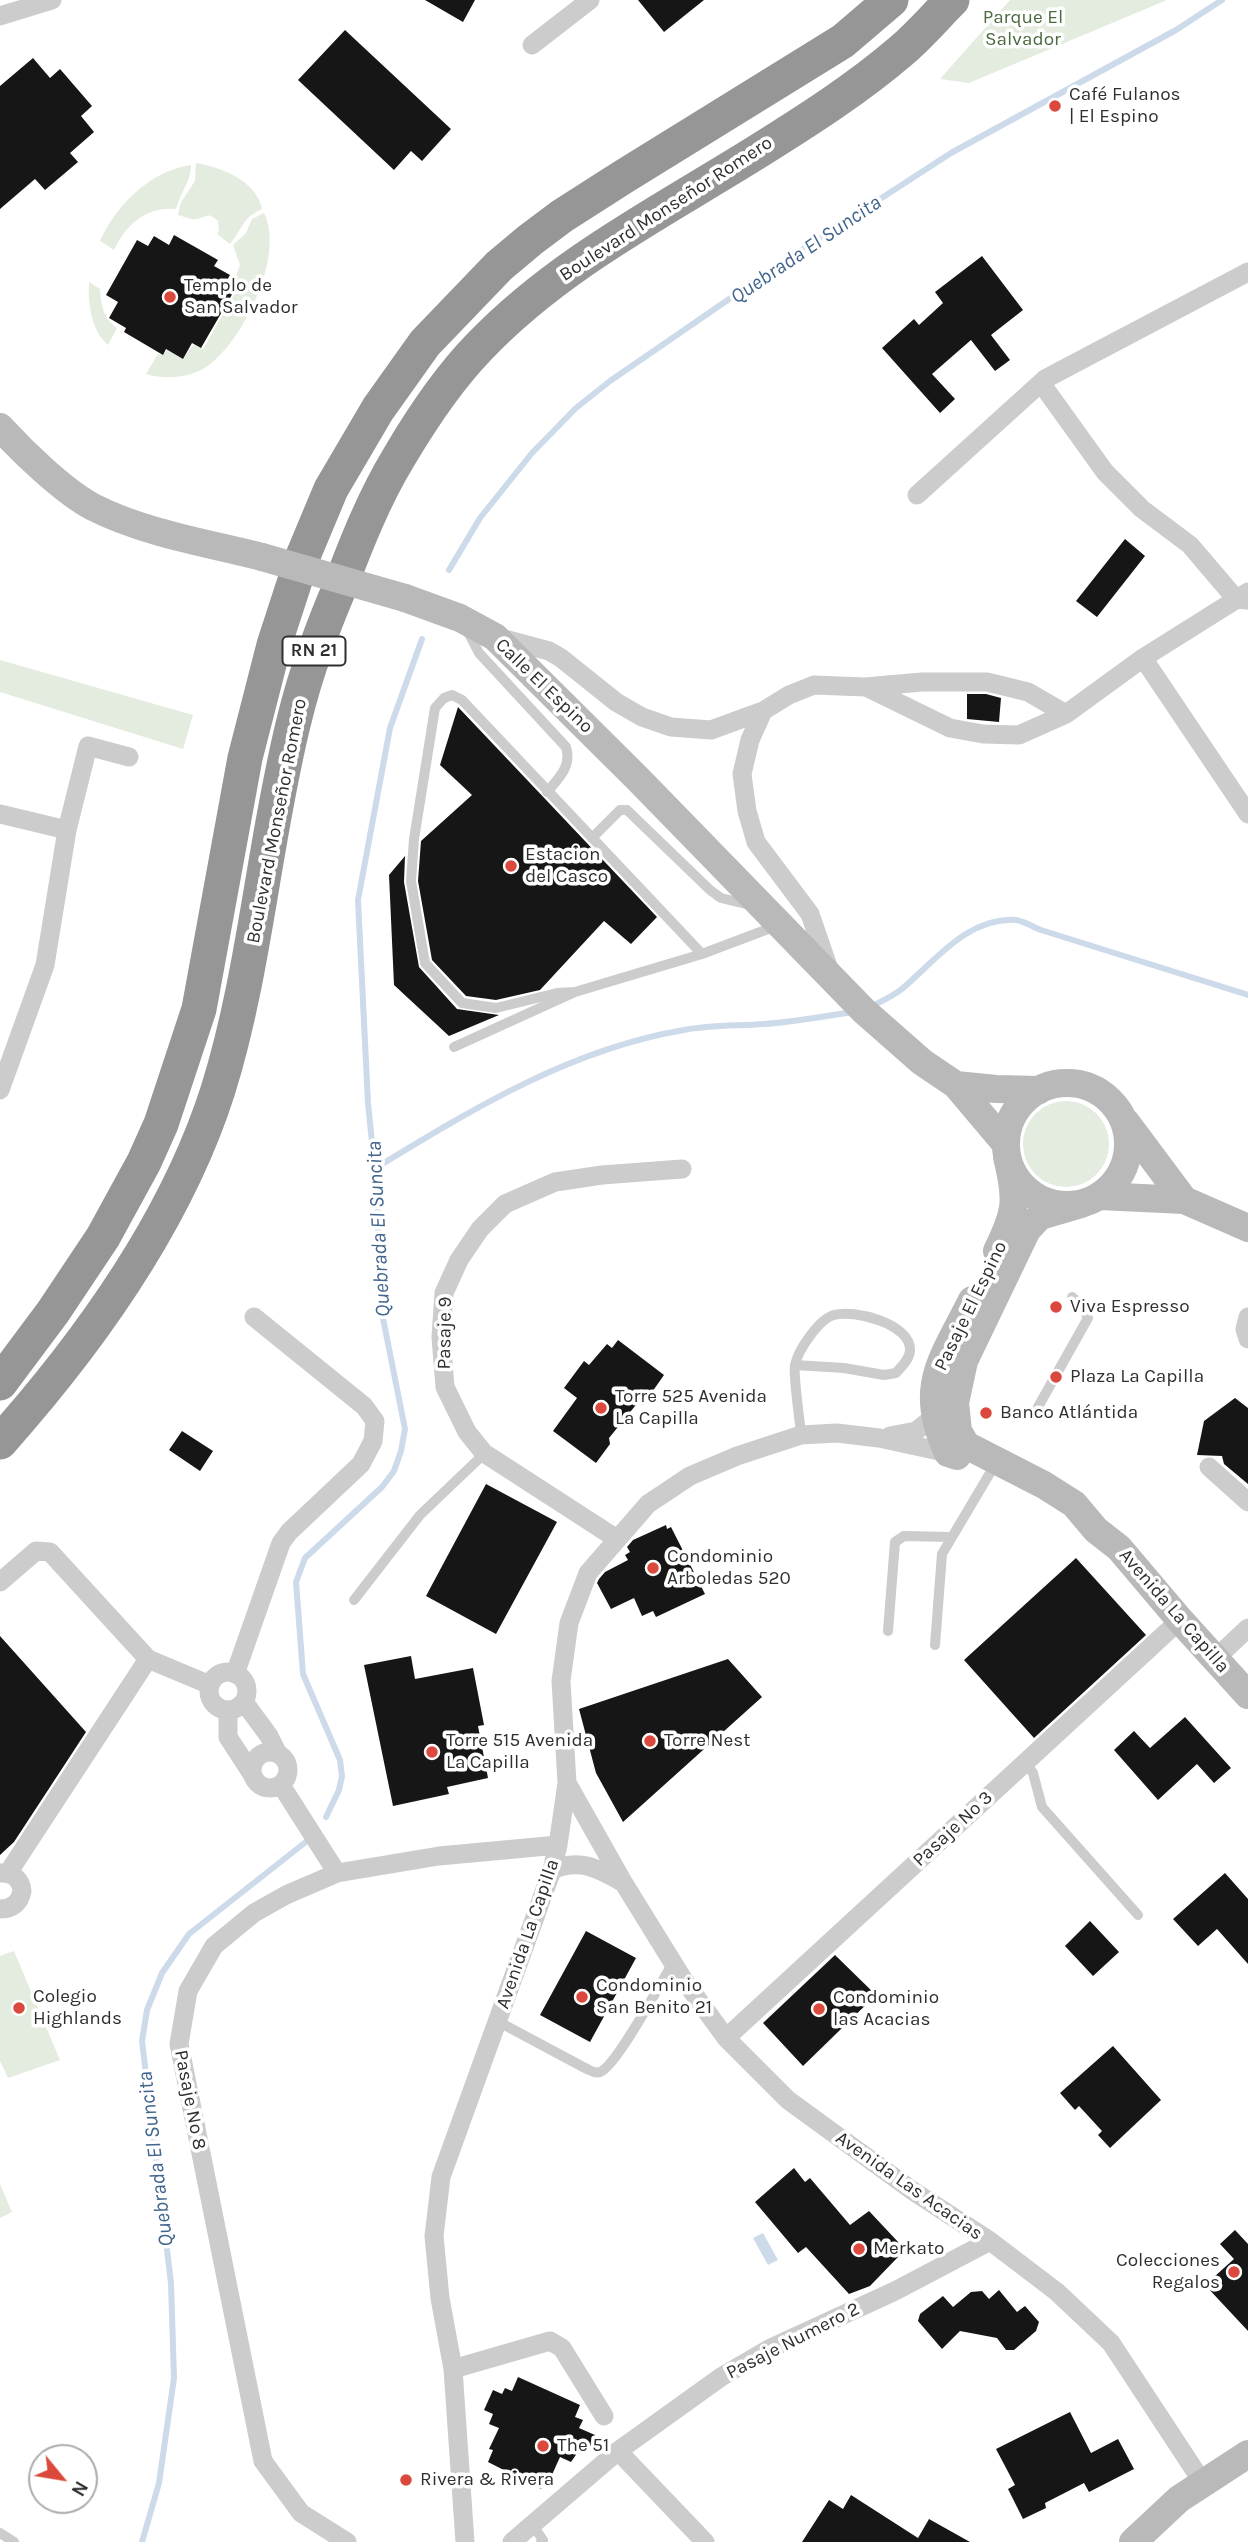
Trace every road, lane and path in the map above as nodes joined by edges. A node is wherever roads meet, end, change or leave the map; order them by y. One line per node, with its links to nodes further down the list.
1 (52, 0): 6 (street)
2 (590, 0): 7 (street)
3 (891, 0): 45 (highway, RN 21)
4 (952, 0): 8 (highway, Boulevard Monseñor Romero / RN 21)
5 (975, 0): 8 (highway)
6 (0, 16)
7 (532, 45)
8 (903, 50): 50 (highway, Boulevard Monseñor Romero / RN 21)
9 (1248, 272): 10 (street)
10 (1041, 383): 12 (street); 13 (street)
11 (0, 427): 14 (street, Calle El Espino, bridge)
12 (918, 495)
13 (1244, 597): 16 (street)
14 (460, 618): 15 (street, Calle El Espino); 21 (lane)
15 (495, 637): 18 (street); 26 (street, Calle El Espino)
16 (1143, 658): 19 (street); 23 (street)
17 (865, 687): 18 (street); 19 (street); 19 (street)
18 (763, 711): 28 (street)
19 (1066, 715)
20 (129, 757): 24 (street)
21 (547, 792): 25 (lane); 29 (lane)
22 (0, 814): 24 (street)
23 (1248, 814)
24 (67, 830): 32 (street)
25 (592, 838): 26 (lane); 27 (lane)
26 (770, 916): 27 (lane); 28 (street, Calle El Espino)
27 (702, 954): 29 (lane)
28 (830, 973): 31 (street, Calle El Espino)
29 (575, 992): 30 (lane)
30 (454, 1047)
31 (956, 1085): 33 (street, Calle El Espino); 35 (street, Calle El Espino)
32 (0, 1090)
33 (1039, 1090): 34 (street); 35 (street)
34 (1123, 1118): 37 (street); 38 (street)
35 (1006, 1150): 37 (street); 47 (street, Pasaje El Espino)
36 (682, 1169): 51 (street, Pasaje 9)
37 (1091, 1200): 38 (street); 47 (street, Pasaje El Espino)
38 (1184, 1200): 39 (street)
39 (1248, 1228)
40 (1072, 1297): 46 (lane)
41 (1248, 1317): 43 (street)
42 (254, 1318): 66 (street)
43 (1248, 1339)
44 (795, 1364): 44 (lane); 48 (lane)
45 (0, 1383)
46 (1038, 1407)
47 (945, 1415): 49 (street, Avenida La Capilla); 52 (street, Pasaje El Espino); 53 (street, Avenida La Capilla)
48 (801, 1435): 49 (street, Avenida La Capilla); 57 (street, Avenida La Capilla)
49 (879, 1438): 52 (street, Avenida La Capilla)
50 (0, 1442)
51 (485, 1453): 57 (street, Pasaje 9); 59 (lane)
52 (948, 1453): 53 (street, Avenida La Capilla)
53 (1002, 1465): 56 (lane); 60 (street, Avenida La Capilla)
54 (1209, 1466): 55 (street)
55 (1248, 1502)
56 (952, 1537): 62 (lane); 63 (lane)
57 (617, 1539): 73 (street, Avenida La Capilla)
58 (0, 1582): 64 (street)
59 (354, 1600)
60 (1180, 1620): 65 (street, Avenida La Capilla); 71 (street, Pasaje No 3)
61 (1248, 1628): 65 (street)
62 (888, 1631)
63 (935, 1645)
64 (148, 1658): 67 (street); 77 (street)
65 (1215, 1659): 68 (street, Avenida La Capilla)
66 (235, 1674): 67 (street); 69 (street)
67 (210, 1685): 69 (street)
68 (1248, 1695)
69 (236, 1706): 70 (street); 72 (street)
70 (278, 1754): 72 (street); 74 (street)
71 (1025, 1762): 81 (lane); 84 (street, Pasaje No 3)
72 (252, 1774): 74 (street)
73 (567, 1783): 75 (street, Avenida La Capilla); 79 (street, Avenida Las Acacias)
74 (281, 1785): 78 (street)
75 (558, 1845): 76 (street, Avenida La Capilla); 78 (street, Pasaje No 8)
76 (552, 1870): 79 (street); 83 (street, Avenida La Capilla)
77 (4, 1873): 80 (street)
78 (337, 1873): 94 (street, Pasaje No 8)
79 (623, 1882): 82 (street, Avenida Las Acacias)
80 (0, 1909)
81 (1138, 1915)
82 (673, 1962): 83 (lane); 84 (street, Avenida Las Acacias)
83 (498, 2021): 86 (street, Avenida La Capilla)
84 (726, 2038): 85 (street, Avenida Las Acacias)
85 (990, 2241): 88 (street, Pasaje Numero 2); 90 (street, Avenida Las Acacias)
86 (453, 2370): 87 (street); 95 (street, Avenida La Capilla)
87 (604, 2416)
88 (618, 2451): 91 (street, Pasaje Numero 2); 98 (street)
89 (1248, 2454): 90 (street)
90 (1203, 2483): 99 (street)
91 (532, 2524): 96 (street, Pasaje Numero 2); 97 (lane)
92 (0, 2533): 93 (lane)
93 (14, 2542)
94 (347, 2542)
95 (465, 2542)
96 (512, 2542)
97 (541, 2542)
98 (705, 2542)
99 (1133, 2542)

